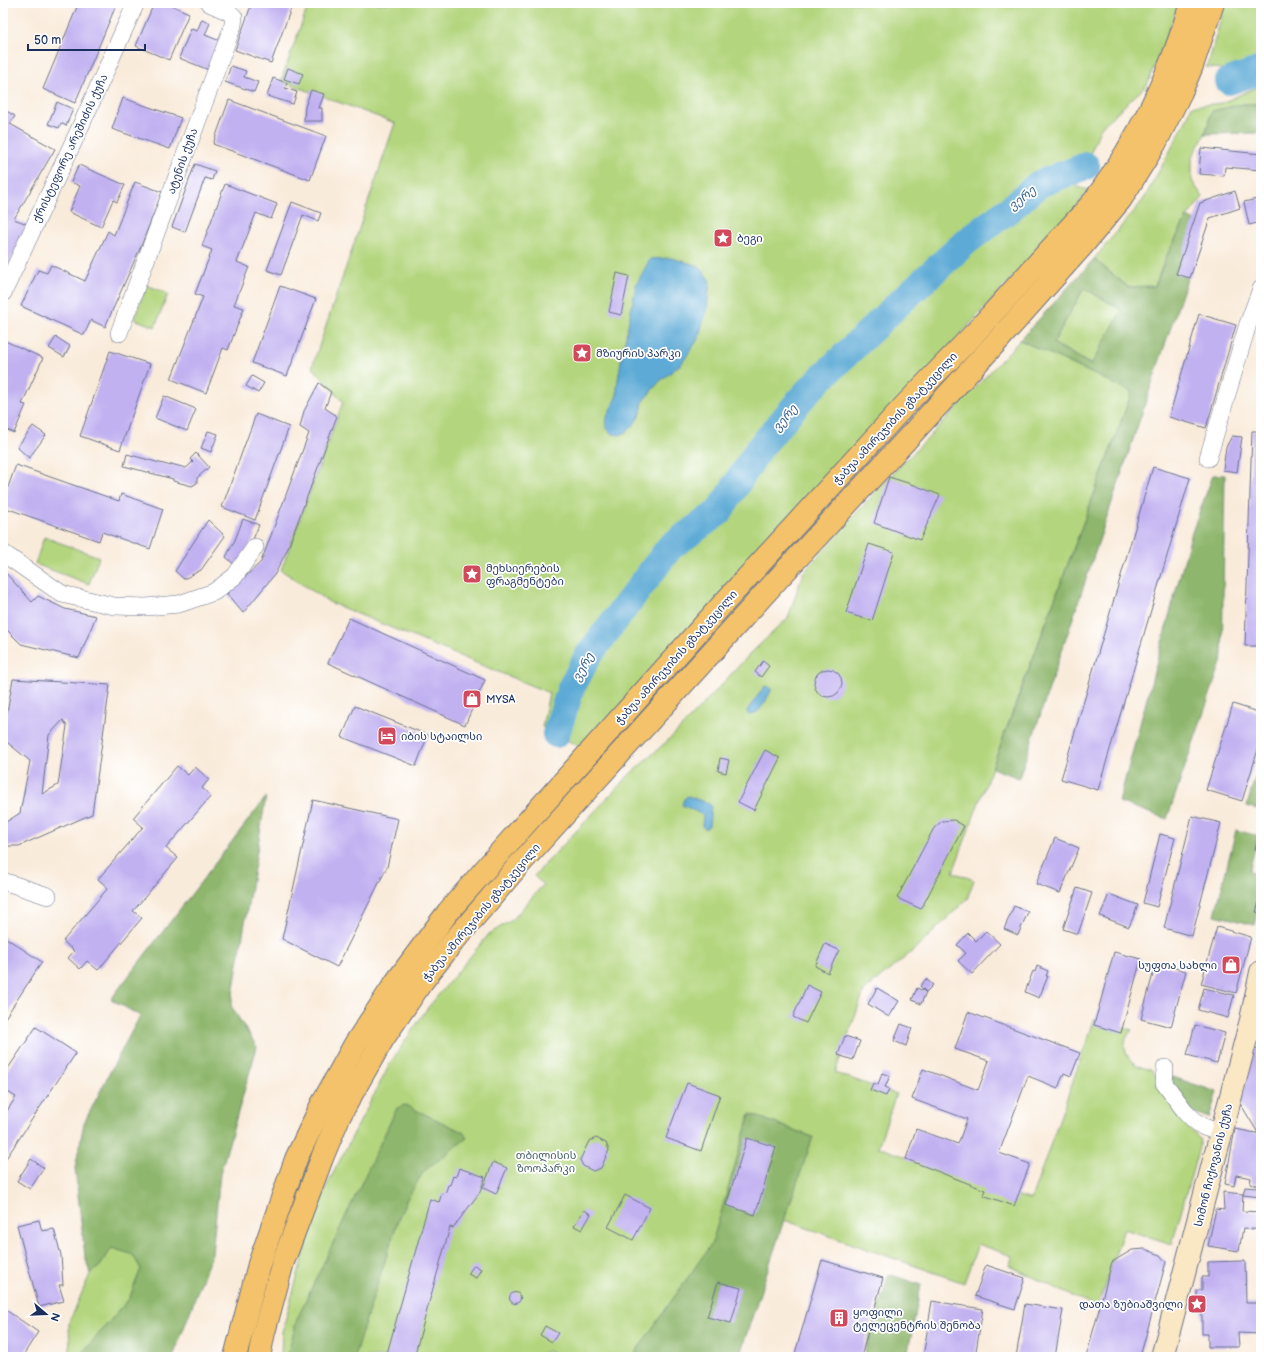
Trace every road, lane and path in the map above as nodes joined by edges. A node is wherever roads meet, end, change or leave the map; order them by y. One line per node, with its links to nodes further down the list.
1 (136, 3): 6 (street, ქრისტეფორე არეშიძის ქუჩა)
2 (209, 3): 7 (street, ატენის ქუჩა)
3 (1191, 3): 17 (main road, ჭაბუა ამირეჯიბის გზატკეცილი)
4 (1213, 3): 18 (main road, ჭაბუა ამირეჯიბის გზატკეცილი)
5 (1261, 289): 8 (street)
6 (3, 293)
7 (119, 333)
8 (1208, 458)
9 (255, 547): 10 (street)
10 (3, 553)
11 (3, 881): 12 (street)
12 (48, 896)
13 (1261, 972): 14 (street, სიმონ ჩიქოვანის ქუჩა)
14 (1256, 1020): 16 (street, სიმონ ჩიქოვანის ქუჩა)
15 (1165, 1068): 16 (street)
16 (1221, 1133): 19 (street, სიმონ ჩიქოვანის ქუჩა)
17 (234, 1357)
18 (259, 1357)
19 (1162, 1357)

